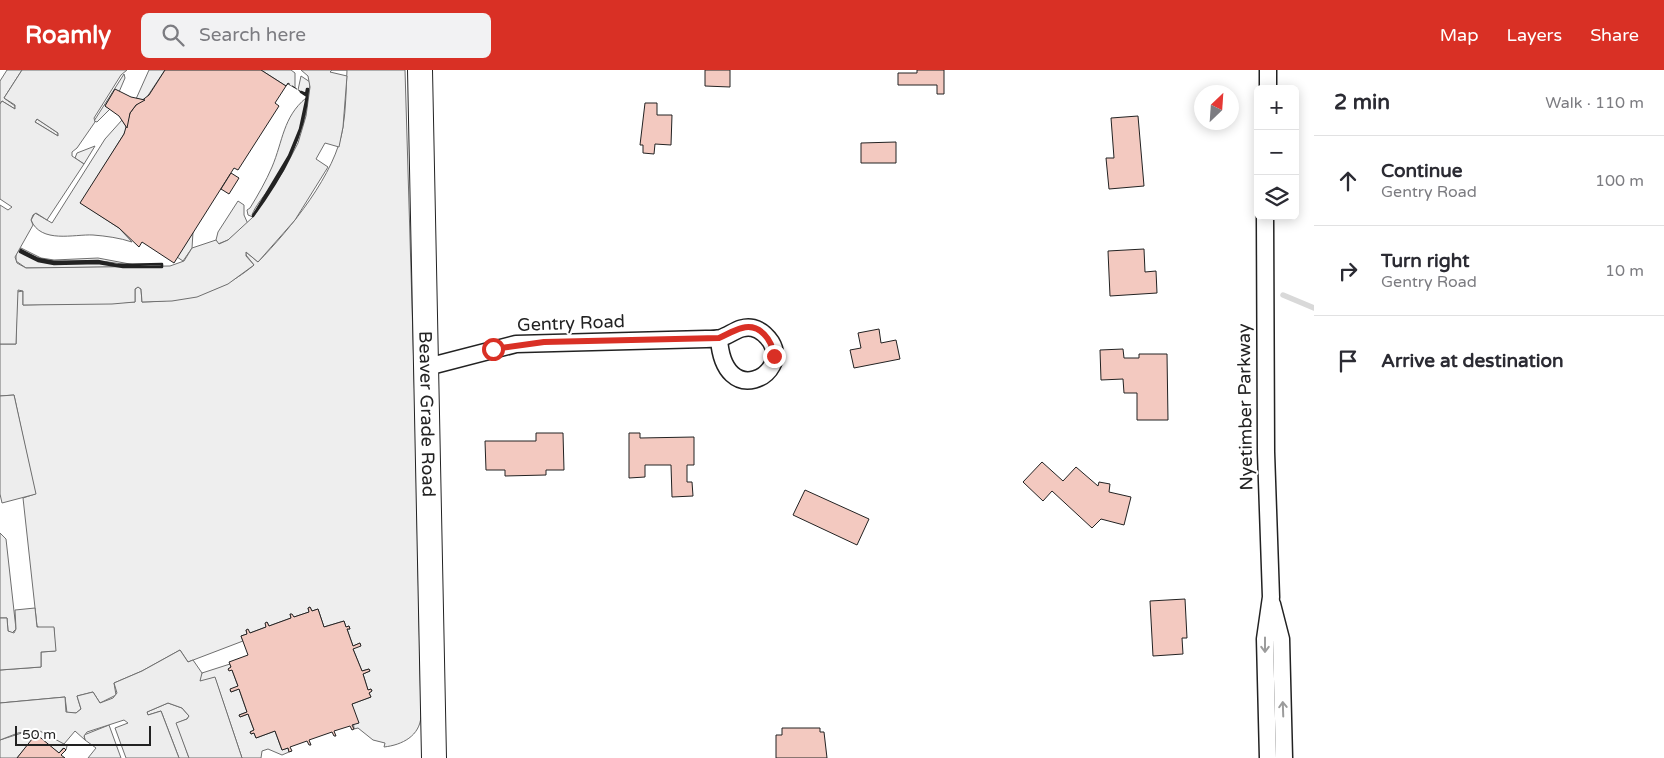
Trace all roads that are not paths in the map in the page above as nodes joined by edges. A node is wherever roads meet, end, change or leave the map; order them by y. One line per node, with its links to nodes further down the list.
1 (420, 70): 6 (main road, Beaver Grade Road)
2 (1268, 70): 3 (street)
3 (1268, 85)
4 (1266, 220): 7 (street, Nyetimber Parkway)
5 (719, 338): 6 (street, Gentry Road)
6 (427, 367): 8 (main road, Beaver Grade Road)
7 (1271, 597): 9 (street, Nyetimber Parkway, one-way to 9); 10 (street, Nyetimber Parkway, one-way to 7)
8 (434, 758)
9 (1268, 758)
10 (1284, 758)

